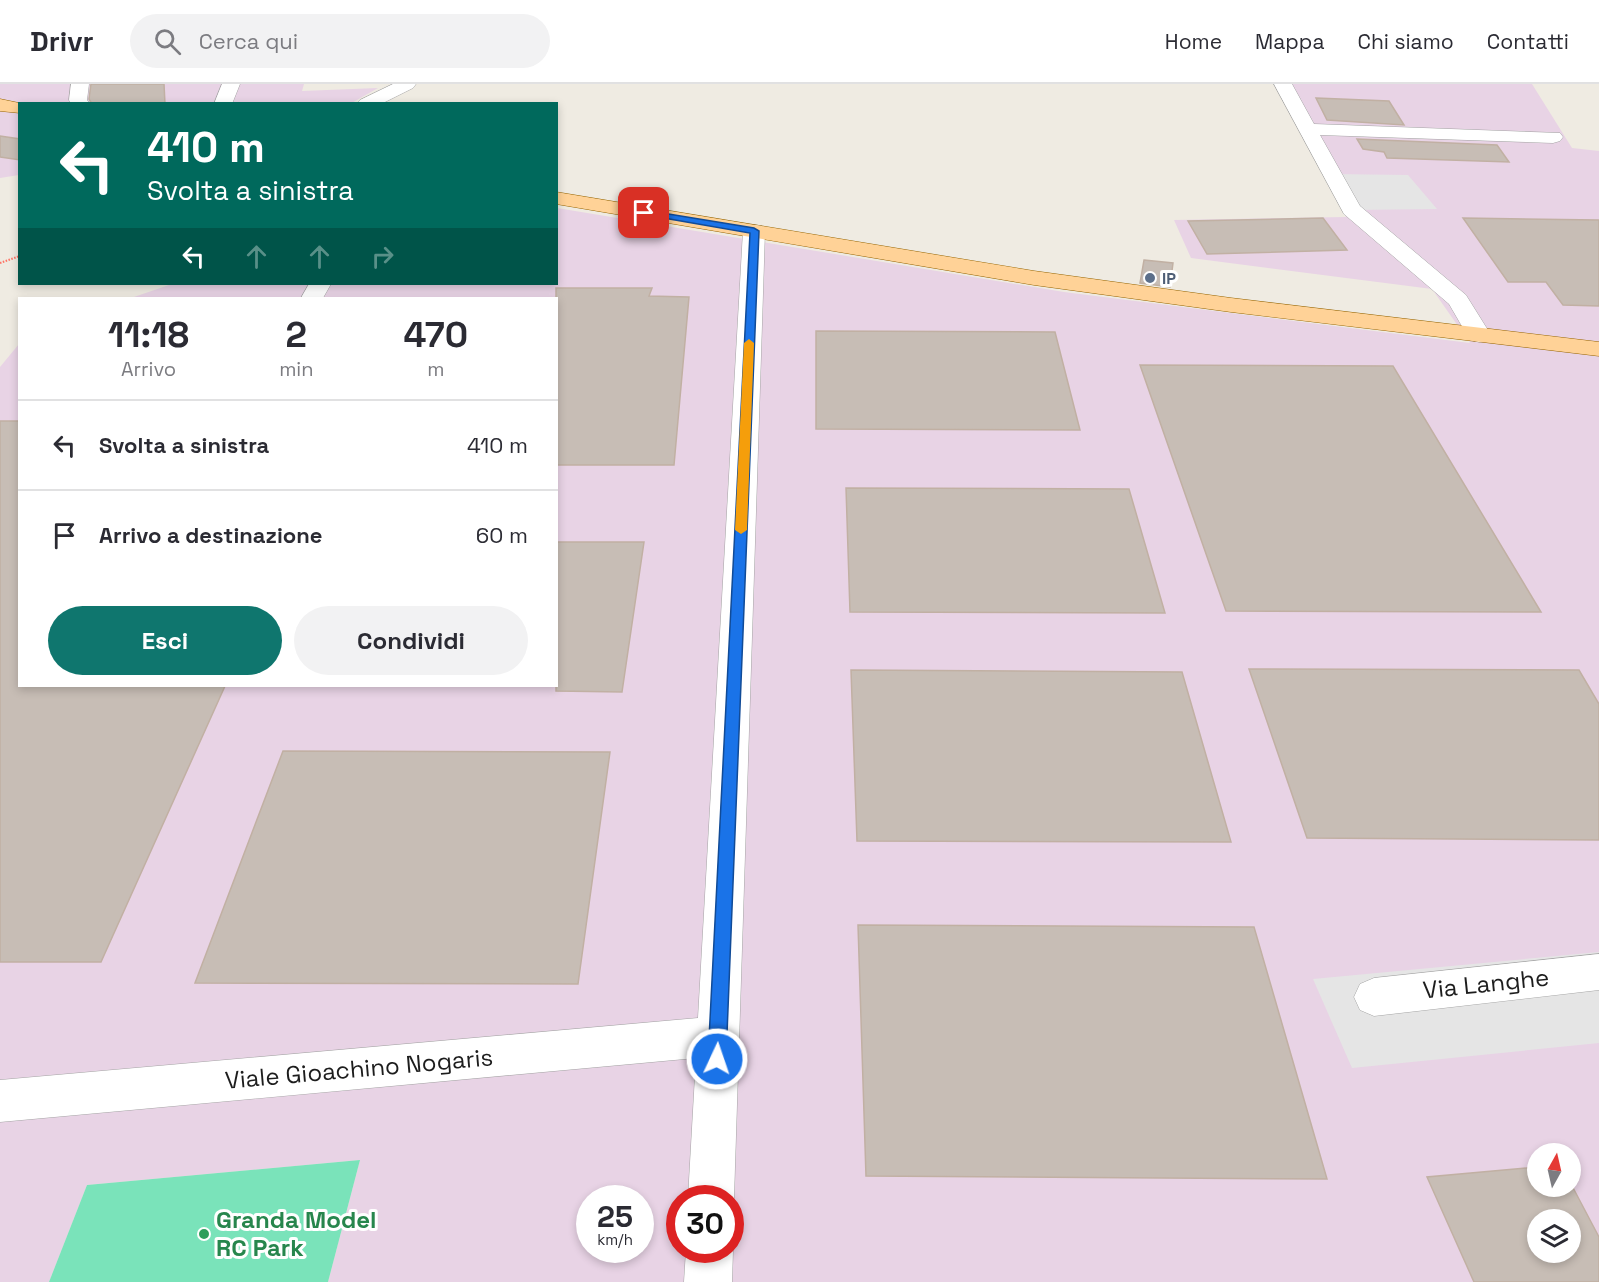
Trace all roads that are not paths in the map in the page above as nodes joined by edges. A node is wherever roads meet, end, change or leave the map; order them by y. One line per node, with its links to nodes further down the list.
1 (80, 84): 5 (street)
2 (231, 84): 6 (street)
3 (407, 84): 7 (street)
4 (1283, 84): 10 (street)
5 (80, 102)
6 (224, 102)
7 (370, 102)
8 (0, 105): 9 (main road)
9 (18, 108)
10 (1307, 129): 11 (street); 14 (street)
11 (1553, 137)
12 (558, 198): 13 (main road)
13 (754, 231): 14 (main road); 18 (street)
14 (1479, 335): 15 (main road)
15 (1599, 350)
16 (1599, 972): 17 (street, Via Langhe)
17 (1374, 997)
18 (718, 1036): 19 (street, Viale Gioachino Nogaris); 20 (street)
19 (0, 1101)
20 (712, 1185)
21 (709, 1263): 22 (street)
22 (708, 1282)

